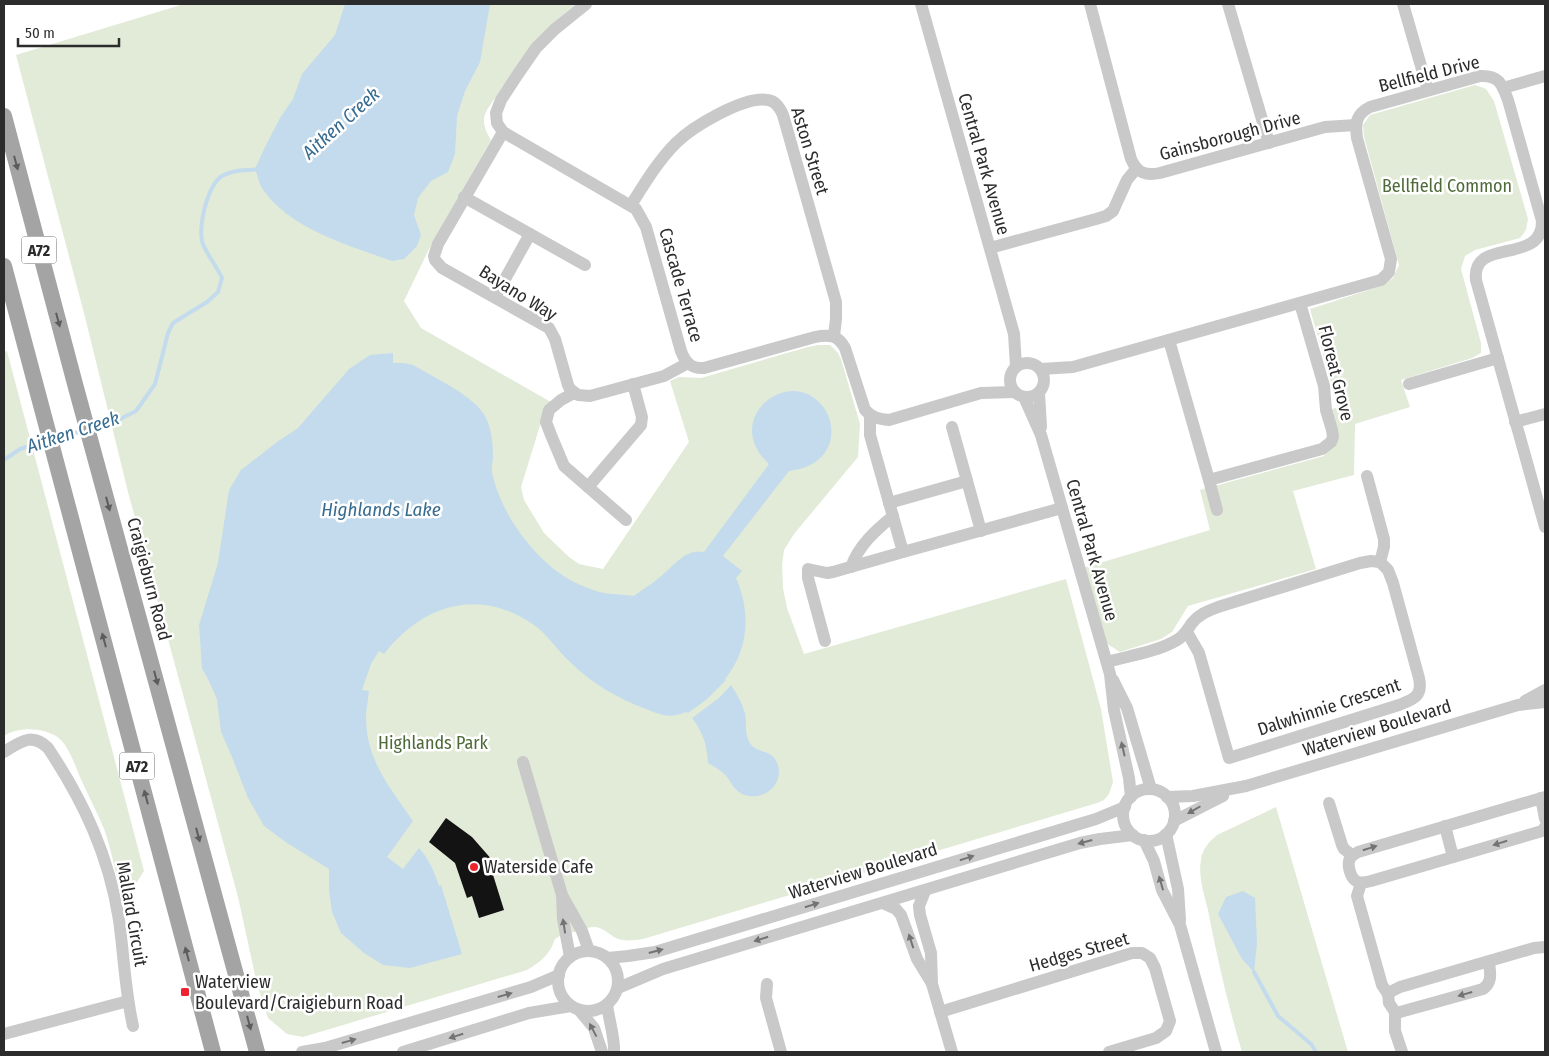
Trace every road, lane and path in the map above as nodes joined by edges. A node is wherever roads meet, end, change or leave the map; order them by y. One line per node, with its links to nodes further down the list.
1 (586, 4): 11 (street)
2 (921, 4): 18 (street, Central Park Avenue)
3 (1090, 4): 13 (street)
4 (1228, 4): 12 (street)
5 (1403, 4): 8 (street)
6 (1545, 76): 7 (street)
7 (1504, 88): 8 (street, Bellfield Drive); 17 (street)
8 (1428, 90): 10 (street, Bellfield Drive)
9 (4, 116): 100 (main road, Craigieburn Road / A72, one-way to 100)
10 (1356, 125): 12 (street, Gainsborough Drive); 22 (street)
11 (503, 132): 14 (street, Bayano Way); 15 (street, Cascade Terrace)
12 (1269, 143): 13 (street, Gainsborough Drive)
13 (1136, 169): 18 (street)
14 (464, 197): 16 (street); 21 (street, Bayano Way)
15 (631, 205): 24 (street, Aston Street); 27 (street, Cascade Terrace)
16 (530, 234): 19 (street); 21 (street)
17 (1543, 234): 26 (street)
18 (990, 248): 23 (street, Central Park Avenue)
19 (585, 265)
20 (4, 266): 99 (main road, A72, one-way to 20)
21 (495, 297): 34 (street, Bayano Way)
22 (1300, 303): 25 (street); 43 (street, Floreat Grove)
23 (1014, 334): 28 (street, Central Park Avenue); 30 (street, Central Park Avenue)
24 (834, 336): 27 (street, Cascade Terrace); 38 (street)
25 (1169, 340): 29 (street); 43 (street)
26 (1498, 358): 32 (street); 39 (street)
27 (688, 363): 31 (street)
28 (1036, 366): 29 (street); 30 (street); 33 (street)
29 (1073, 367): 33 (street)
30 (1013, 371): 35 (street); 36 (street)
31 (633, 384): 34 (street); 45 (street)
32 (1409, 384)
33 (1042, 388): 36 (street); 41 (street, Central Park Avenue)
34 (574, 393): 45 (street)
35 (981, 393): 36 (street); 38 (street)
36 (1019, 395): 41 (street, Central Park Avenue)
37 (1545, 414): 39 (street)
38 (870, 415): 47 (street)
39 (1515, 422): 50 (street)
40 (952, 427): 44 (street)
41 (1041, 435): 46 (street, Central Park Avenue)
42 (1367, 476): 53 (street)
43 (1209, 480): 48 (street)
44 (967, 481): 47 (street); 51 (street)
45 (588, 487): 49 (street)
46 (1062, 508): 51 (street); 57 (street, Central Park Avenue)
47 (891, 510): 52 (street); 54 (street)
48 (1217, 510)
49 (626, 520)
50 (1545, 527)
51 (982, 531): 52 (street)
52 (903, 552): 54 (street)
53 (1380, 562): 55 (street); 55 (street, Dalwhinnie Crescent)
54 (851, 567): 56 (street)
55 (1187, 632): 57 (street)
56 (825, 641)
57 (1108, 668): 64 (street, Central Park Avenue); 67 (street, Central Park Avenue, one-way to 57)
58 (1545, 690): 60 (street, Waterview Boulevard)
59 (1545, 702): 60 (street, Waterview Boulevard)
60 (1518, 705): 63 (street, Waterview Boulevard)
61 (4, 752): 92 (street, Mallard Circuit)
62 (522, 762): 79 (street)
63 (1246, 786): 65 (street, Waterview Boulevard); 70 (street, Waterview Boulevard, one-way to 70)
64 (1151, 790): 65 (street); 67 (street)
65 (1168, 797): 70 (street)
66 (1543, 798): 69 (street); 71 (street)
67 (1128, 802): 74 (street); 85 (street, Waterview Boulevard, one-way to 67)
68 (1329, 803): 75 (street)
69 (1545, 819)
70 (1174, 821): 73 (street)
71 (1444, 826): 75 (street, one-way to 71); 76 (street)
72 (1545, 827): 76 (street, one-way to 76)
73 (1166, 834): 74 (street); 81 (street)
74 (1138, 838): 78 (street, Waterview Boulevard, one-way to 78); 81 (street, one-way to 74)
75 (1352, 855): 77 (street)
76 (1453, 857): 77 (street)
77 (1361, 883): 91 (street)
78 (926, 891): 80 (street, Waterview Boulevard); 89 (street)
79 (562, 895): 83 (street); 84 (street, one-way to 79)
80 (883, 903): 89 (street, one-way to 80); 90 (street, Waterview Boulevard, one-way to 90)
81 (1180, 925): 108 (street)
82 (1545, 947): 86 (street)
83 (589, 951): 84 (street); 85 (street)
84 (570, 957): 87 (street)
85 (608, 958): 90 (street)
86 (1489, 962): 91 (street); 96 (street, one-way to 96)
87 (559, 975): 94 (street); 101 (street, one-way to 87)
88 (767, 984): 105 (street)
89 (932, 984): 95 (street)
90 (618, 988): 93 (street)
91 (1388, 994): 96 (street)
92 (128, 1001): 97 (street, Mallard Circuit); 98 (street)
93 (607, 1006): 94 (street); 104 (street)
94 (575, 1008): 102 (street, one-way to 102); 103 (street, one-way to 94)
95 (940, 1012): 106 (street); 107 (street, Hedges Street)
96 (1395, 1012): 109 (street)
97 (133, 1026)
98 (4, 1034)
99 (213, 1052)
100 (257, 1052)
101 (302, 1052)
102 (403, 1052)
103 (602, 1052)
104 (614, 1052)
105 (781, 1052)
106 (952, 1052)
107 (1108, 1052)
108 (1216, 1052)
109 (1402, 1052)

